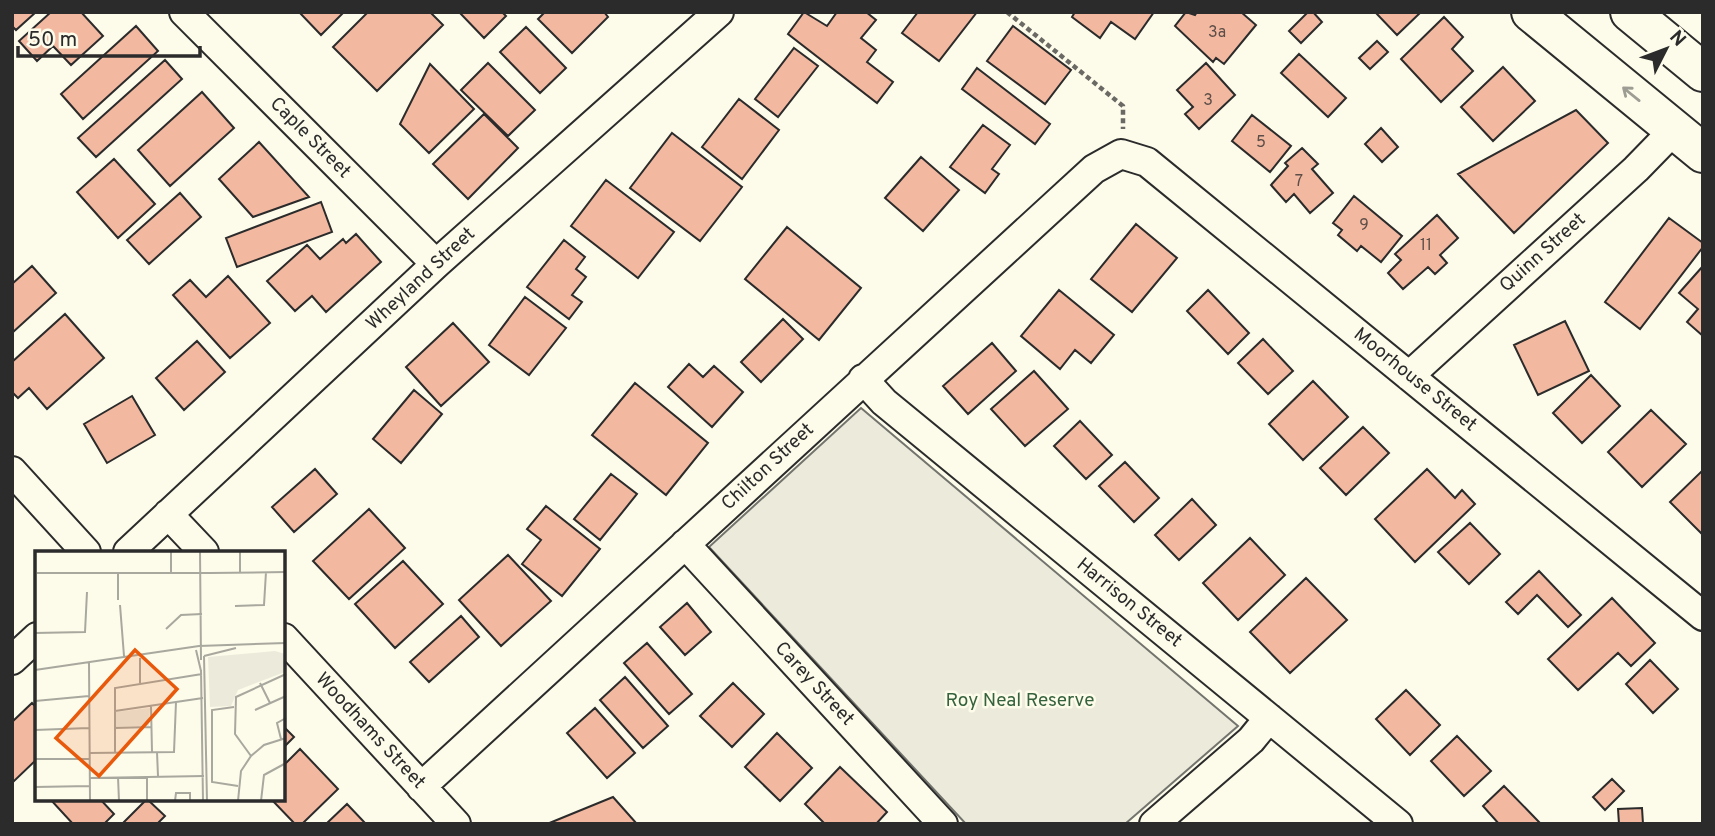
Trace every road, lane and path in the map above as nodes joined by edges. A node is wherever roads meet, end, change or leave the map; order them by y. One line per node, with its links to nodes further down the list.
1 (184, 12): 9 (street, Caple Street)
2 (719, 12): 9 (street, Wheyland Street)
3 (1007, 12): 8 (path)
4 (1531, 12): 7 (highway, one-way to 4)
5 (1630, 12): 6 (highway)
6 (1703, 72)
7 (1689, 141): 10 (street, Quinn Street)
8 (1121, 154): 10 (street, Moorhouse Street); 11 (street, Chilton Street)
9 (436, 264): 13 (street, Wheyland Street)
10 (1409, 376): 18 (street, Moorhouse Street)
11 (863, 379): 14 (street, Chilton Street); 22 (street, Harrison Street)
12 (12, 471): 15 (street)
13 (168, 514): 16 (street, Wheyland Street); 17 (street)
14 (685, 544): 23 (street, Chilton Street); 25 (street, Carey Street)
15 (85, 551)
16 (129, 551)
17 (203, 551)
18 (1703, 616)
19 (35, 639): 21 (street)
20 (285, 639): 23 (street, Woodhams Street)
21 (12, 660)
22 (1269, 718): 26 (street); 27 (street, Harrison Street)
23 (421, 787): 24 (street, Woodhams Street)
24 (456, 824)
25 (943, 824)
26 (1154, 824)
27 (1398, 824)

